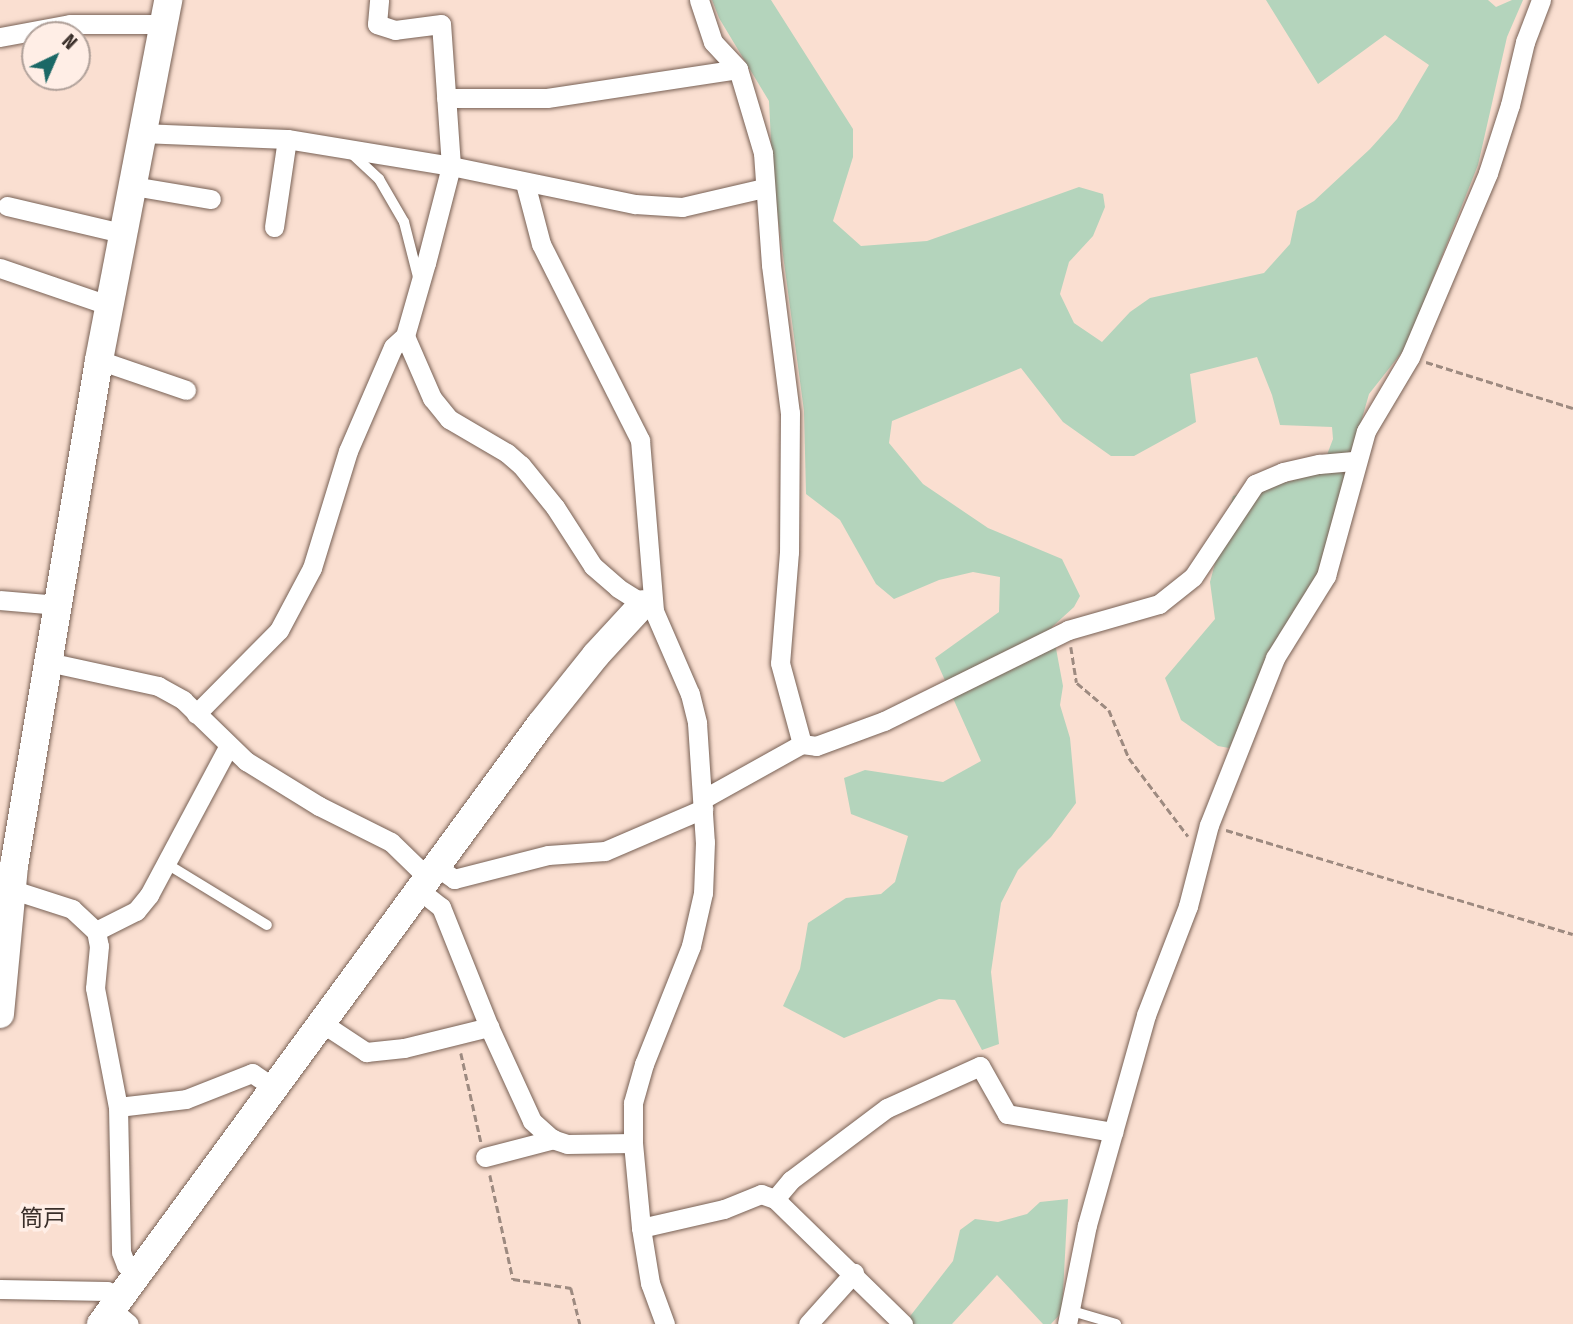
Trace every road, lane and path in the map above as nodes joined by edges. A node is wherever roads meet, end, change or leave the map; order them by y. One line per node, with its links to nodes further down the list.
1 (379, 0): 7 (street)
2 (699, 0): 6 (street)
3 (1541, 0): 23 (street)
4 (165, 12): 5 (street); 8 (street)
5 (0, 37)
6 (738, 69): 7 (street); 14 (street)
7 (446, 98): 11 (street)
8 (141, 132): 9 (street); 13 (street)
9 (287, 139): 10 (street); 17 (street)
10 (348, 149): 11 (street); 20 (lane)
11 (451, 166): 12 (street); 20 (street)
12 (525, 183): 14 (street); 30 (street)
13 (133, 186): 15 (street); 18 (street)
14 (764, 188): 34 (street)
15 (211, 199)
16 (7, 206): 18 (street)
17 (274, 227)
18 (125, 234): 21 (street)
19 (0, 268): 21 (street)
20 (420, 284): 22 (street)
21 (110, 306): 24 (street)
22 (405, 336): 30 (street); 33 (street)
23 (1410, 357): 26 (path); 27 (street)
24 (99, 360): 25 (street); 29 (street)
25 (186, 390)
26 (1573, 408)
27 (1356, 461): 31 (street); 37 (street)
28 (0, 600): 29 (street)
29 (58, 605): 32 (street)
30 (649, 607): 36 (street); 40 (street)
31 (1068, 630): 34 (street); 38 (path)
32 (48, 662): 33 (street); 41 (street)
33 (196, 714): 35 (street)
34 (802, 744): 36 (street)
35 (228, 747): 39 (street); 40 (street)
36 (703, 804): 40 (street); 53 (street)
37 (1209, 825): 38 (street); 44 (path)
38 (1200, 852): 51 (street)
39 (167, 864): 42 (lane); 43 (street)
40 (428, 878): 46 (street); 47 (street)
41 (6, 887): 43 (street); 45 (street)
42 (267, 925)
43 (96, 931): 50 (street)
44 (1573, 934)
45 (0, 1014)
46 (322, 1023): 48 (street); 49 (street)
47 (489, 1027): 48 (street); 52 (street)
48 (457, 1036): 54 (path)
49 (274, 1088): 50 (street); 58 (street)
50 (118, 1107): 58 (street)
51 (1113, 1132): 55 (street); 61 (street)
52 (554, 1139): 53 (street); 54 (street)
53 (633, 1143): 56 (street)
54 (485, 1157): 62 (path)
55 (775, 1199): 56 (street); 57 (street)
56 (641, 1228): 63 (street)
57 (854, 1273): 64 (street); 65 (street)
58 (137, 1274): 60 (street)
59 (0, 1289): 60 (street)
60 (115, 1314)
61 (1070, 1317): 66 (lane)
62 (580, 1324)
63 (665, 1324)
64 (808, 1324)
65 (904, 1324)
66 (1116, 1324)

